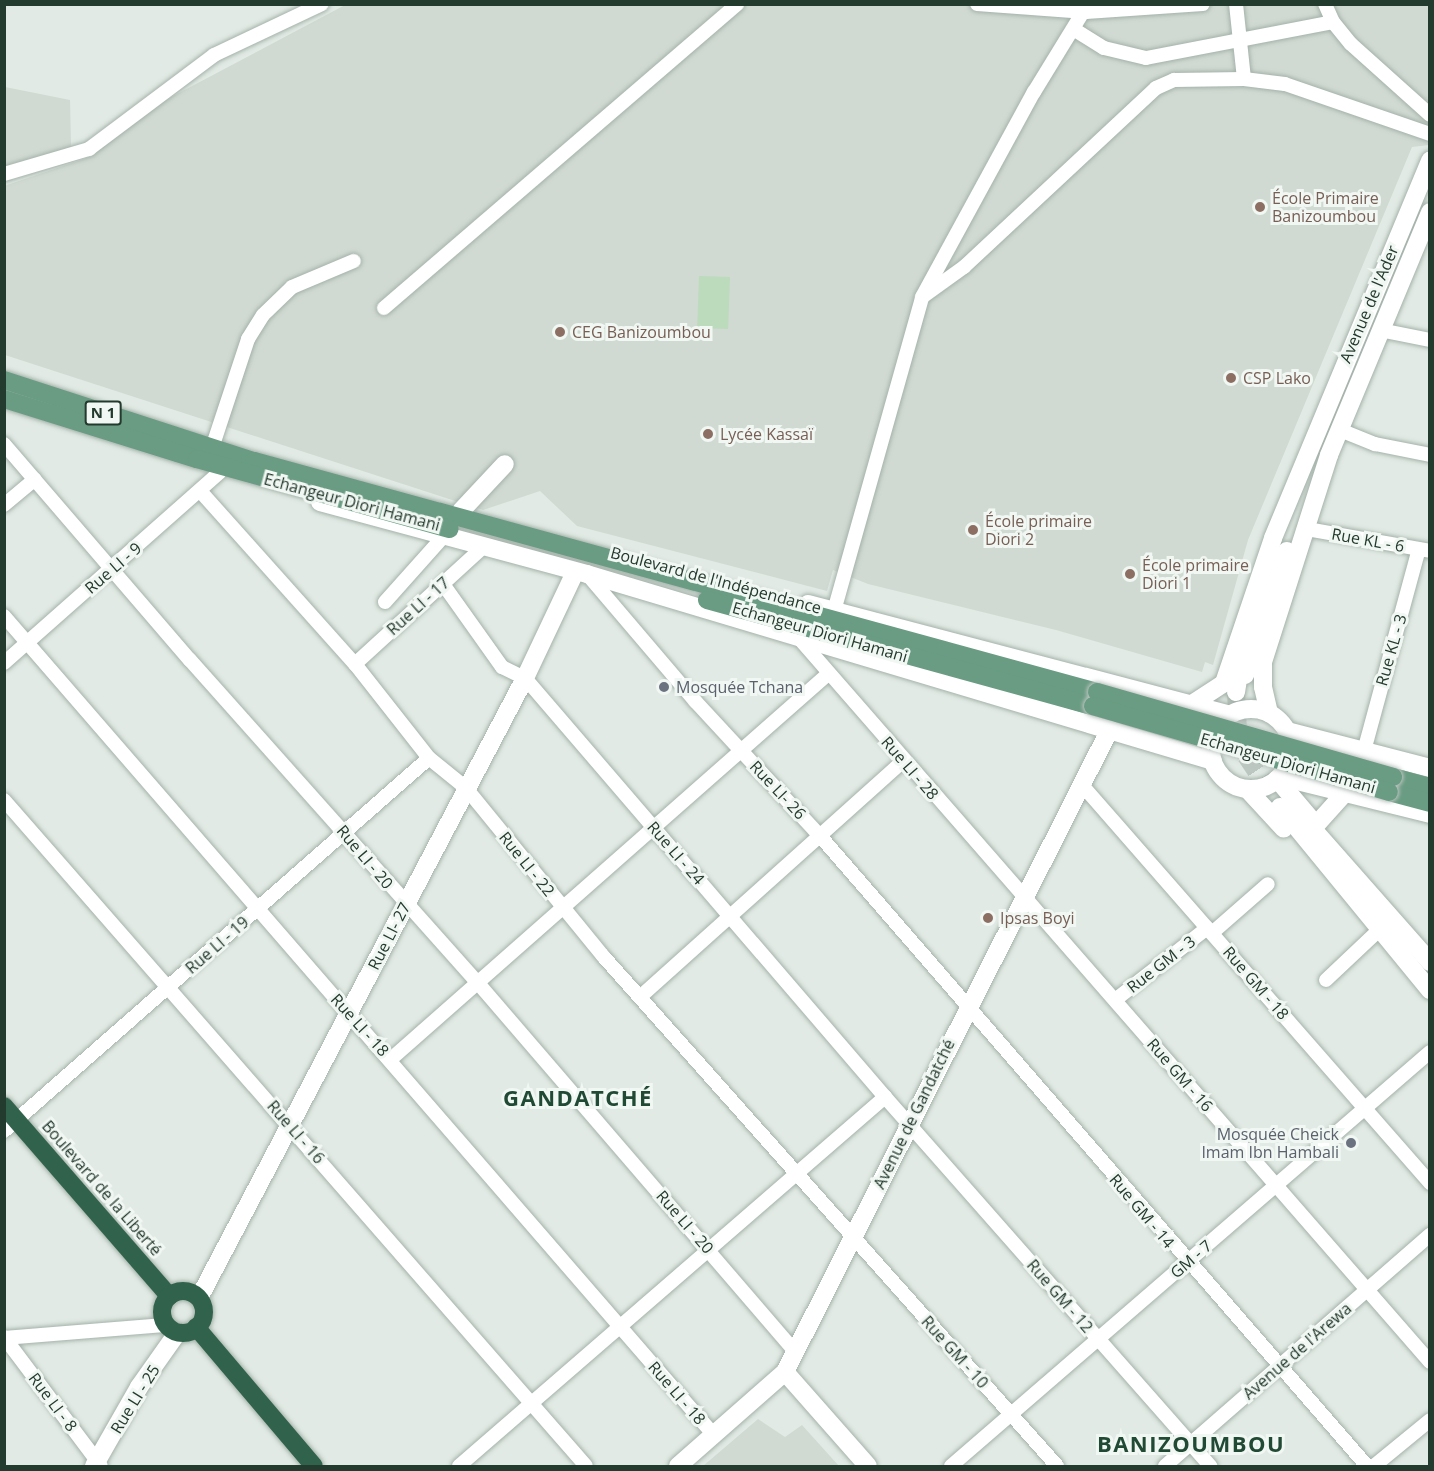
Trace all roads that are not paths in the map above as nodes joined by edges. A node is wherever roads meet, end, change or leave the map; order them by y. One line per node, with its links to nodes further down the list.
1 (322, 4): 15 (street)
2 (737, 4): 19 (street)
3 (977, 4): 7 (street)
4 (1203, 4): 7 (street)
5 (1236, 4): 10 (street)
6 (1325, 4): 8 (street)
7 (1087, 8): 9 (street)
8 (1332, 22): 10 (street); 12 (street)
9 (1076, 30): 10 (street); 18 (street)
10 (1240, 42): 11 (street)
11 (1244, 79): 13 (street); 18 (street)
12 (1430, 115)
13 (1430, 134)
14 (1430, 160): 56 (main road, Avenue de l'Ader)
15 (4, 174)
16 (1430, 213): 20 (main road, Avenue de l'Ader)
17 (354, 261): 26 (street)
18 (922, 297): 46 (street)
19 (384, 308)
20 (1380, 330): 21 (street); 24 (main road, Avenue de l'Ader)
21 (1430, 340)
22 (4, 380): 26 (main road, Boulevard de l'Indépendance / N 1)
23 (4, 399): 26 (main road, Boulevard de l'Indépendance)
24 (1340, 430): 27 (main road, Avenue de l'Ader); 28 (street)
25 (4, 444): 32 (street, Rue LI - 20)
26 (204, 450): 30 (main road, Boulevard de l'Indépendance); 31 (main road, Boulevard de l'Indépendance); 35 (main road, Boulevard de l'Indépendance / N 1)
27 (1329, 454): 36 (main road, Avenue de l'Ader); 56 (main road, Avenue de l'Ader)
28 (1430, 455)
29 (505, 464): 35 (main road)
30 (252, 467): 42 (main road, Echangeur Diori Hamani)
31 (220, 472): 33 (street, Rue LI - 9); 37 (main road, Boulevard de l'Indépendance)
32 (35, 480): 34 (street); 40 (street, Rue LI - 20)
33 (201, 492): 40 (street, Rue LI - 9); 53 (street, Rue LI - 22)
34 (4, 506)
35 (461, 511): 44 (main road, Boulevard de l'Indépendance / N 1)
36 (1306, 529): 39 (street, Rue KL - 6); 59 (main road, Avenue de l'Ader)
37 (442, 537): 38 (main road, Boulevard de l'Indépendance); 45 (street)
38 (482, 548): 41 (main road, Boulevard de l'Indépendance); 43 (street, Rue LI - 17)
39 (1424, 550): 63 (street, Rue KL - 3)
40 (113, 568): 50 (street, Rue LI - 9); 81 (street, Rue LI - 20)
41 (581, 573): 49 (main road, Boulevard de l'Indépendance); 55 (main road, Rue LI- 27); 64 (street, Rue LI- 26)
42 (632, 573): 44 (main road); 48 (main road, Echangeur Diori Hamani); 57 (main road, Echangeur Diori Hamani)
43 (443, 584): 53 (street, Rue LI - 17); 55 (street, Rue LI - 24)
44 (730, 586): 46 (main road, Boulevard de l'Indépendance / N 1)
45 (385, 602)
46 (834, 610): 58 (main road, Boulevard de l'Indépendance / N 1)
47 (4, 616): 50 (street, Rue LI - 18)
48 (770, 618): 51 (main road); 57 (main road, Echangeur Diori Hamani)
49 (796, 636): 51 (main road, Boulevard de l'Indépendance); 54 (street, Rue LI - 28)
50 (28, 642): 52 (street, Rue LI - 9); 89 (street, Rue LI - 18)
51 (854, 654): 61 (main road, Boulevard de l'Indépendance)
52 (4, 663)
53 (355, 664): 65 (street, Rue LI - 22)
54 (828, 674): 64 (street); 66 (street, Rue LI - 28)
55 (525, 678): 73 (main road, Rue LI- 27); 80 (street, Rue LI - 24)
56 (1235, 689): 58 (main road); 60 (main road, Avenue de l'Ader)
57 (1095, 699): 71 (main road, Echangeur Diori Hamani, bridge)
58 (1192, 704): 60 (main road, Boulevard de l'Indépendance / N 1)
59 (1269, 713): 60 (main road); 62 (main road)
60 (1230, 715): 67 (main road)
61 (1110, 729): 67 (main road, Boulevard de l'Indépendance); 70 (main road, Avenue de Gandatché)
62 (1287, 731): 63 (main road); 69 (main road)
63 (1364, 751): 68 (main road)
64 (743, 753): 80 (street); 82 (street, Rue LI- 26)
65 (429, 758): 73 (street, Rue LI - 22); 81 (street, Rue LI - 19)
66 (903, 761): 82 (street); 84 (street, Rue LI - 28)
67 (1213, 761): 74 (main road)
68 (1430, 768)
69 (1279, 778): 74 (main road); 75 (main road); 79 (main road)
70 (1082, 784): 84 (main road, Avenue de Gandatché); 92 (street, Rue GM - 18)
71 (1391, 785): 72 (main road); 77 (main road)
72 (1430, 787)
73 (466, 788): 86 (main road, Rue LI- 27); 87 (street, Rue LI - 22)
74 (1247, 789): 88 (main road)
75 (1343, 795): 78 (main road); 79 (main road)
76 (4, 800): 96 (street, Rue LI - 16)
77 (1430, 803)
78 (1430, 814)
79 (1316, 825): 85 (main road)
80 (654, 828): 87 (street); 90 (street, Rue LI - 24)
81 (346, 834): 86 (street, Rue LI - 20); 89 (street, Rue LI - 19)
82 (821, 837): 90 (street); 100 (street, Rue LI- 26)
83 (1268, 884): 92 (street, Rue GM - 3)
84 (1023, 900): 99 (street, Rue GM - 16); 100 (main road, Avenue de Gandatché)
85 (1378, 903): 88 (main road); 93 (main road)
86 (405, 904): 95 (street, Rue LI - 20); 101 (main road, Rue LI- 27)
87 (563, 908): 95 (street); 98 (street, Rue LI - 22)
88 (1360, 908): 91 (main road)
89 (258, 909): 96 (street, Rue LI - 19); 101 (street, Rue LI - 18)
90 (730, 916): 98 (street); 104 (street, Rue LI - 24)
91 (1380, 930): 94 (street); 97 (main road)
92 (1210, 931): 99 (street, Rue GM - 3); 105 (street, Rue GM - 18)
93 (1430, 962)
94 (1326, 980)
95 (478, 983): 103 (street); 114 (street, Rue LI - 20)
96 (170, 986): 106 (street, Rue LI - 19); 108 (street, Rue LI - 16)
97 (1430, 990)
98 (640, 998): 109 (street, Rue LI - 22)
99 (1115, 1000): 111 (street, Rue GM - 16)
100 (966, 1008): 107 (main road, Avenue de Gandatché); 115 (street, Rue GM - 14)
101 (350, 1014): 103 (street, Rue LI - 18); 108 (main road, Rue LI- 27)
102 (1430, 1052): 105 (street, GM - 7)
103 (391, 1059): 119 (street, Rue LI - 18)
104 (885, 1097): 107 (street, Rue LI - 24); 109 (street)
105 (1363, 1106): 110 (street, Rue GM - 18); 111 (street, GM - 7)
106 (8, 1119): 117 (highway, Boulevard de la Liberté)
107 (910, 1124): 113 (main road, Avenue de Gandatché); 123 (street, Rue GM - 12)
108 (291, 1126): 118 (main road, Rue LI- 27); 128 (street, Rue LI - 16)
109 (797, 1173): 113 (street, Rue LI - 22); 114 (street)
110 (1430, 1183)
111 (1276, 1186): 115 (street, GM - 7); 116 (street, Rue GM - 16)
112 (1430, 1235): 116 (street, Avenue de l'Arewa)
113 (852, 1237): 124 (main road, Avenue de Gandatché); 129 (street, Rue GM - 10)
114 (709, 1249): 119 (street); 124 (street, Rue LI - 20)
115 (1187, 1263): 123 (street, GM - 7); 126 (street, Rue GM - 14)
116 (1368, 1289): 125 (street, Rue GM - 16); 126 (street, Avenue de l'Arewa)
117 (169, 1296): 118 (highway); 120 (highway)
118 (199, 1298): 121 (highway)
119 (620, 1326): 128 (street); 131 (street, Rue LI - 18)
120 (172, 1328): 121 (highway); 122 (street); 133 (main road, Rue LI - 25)
121 (196, 1328): 134 (highway)
122 (5, 1338): 133 (street, Rue LI - 8)
123 (1097, 1339): 129 (street, GM - 7); 132 (street, Rue GM - 12)
124 (795, 1351): 127 (main road, Avenue de Gandatché)
125 (1430, 1362)
126 (1278, 1366): 132 (street, Avenue de l'Arewa); 143 (street, Rue GM - 14)
127 (785, 1372): 131 (main road, Avenue de Gandatché); 138 (main road)
128 (532, 1403): 135 (street); 136 (street, Rue LI - 16)
129 (1011, 1415): 139 (street, GM - 7); 140 (street, Rue GM - 10)
130 (1430, 1420): 144 (street)
131 (714, 1435): 137 (main road, Avenue de Gandatché)
132 (1191, 1444): 141 (street, Avenue de l'Arewa); 142 (street, Rue GM - 12)
133 (97, 1465)
134 (314, 1467)
135 (459, 1467)
136 (586, 1467)
137 (678, 1467)
138 (868, 1467)
139 (951, 1467)
140 (1057, 1467)
141 (1165, 1467)
142 (1210, 1467)
143 (1367, 1467)
144 (1374, 1467)

